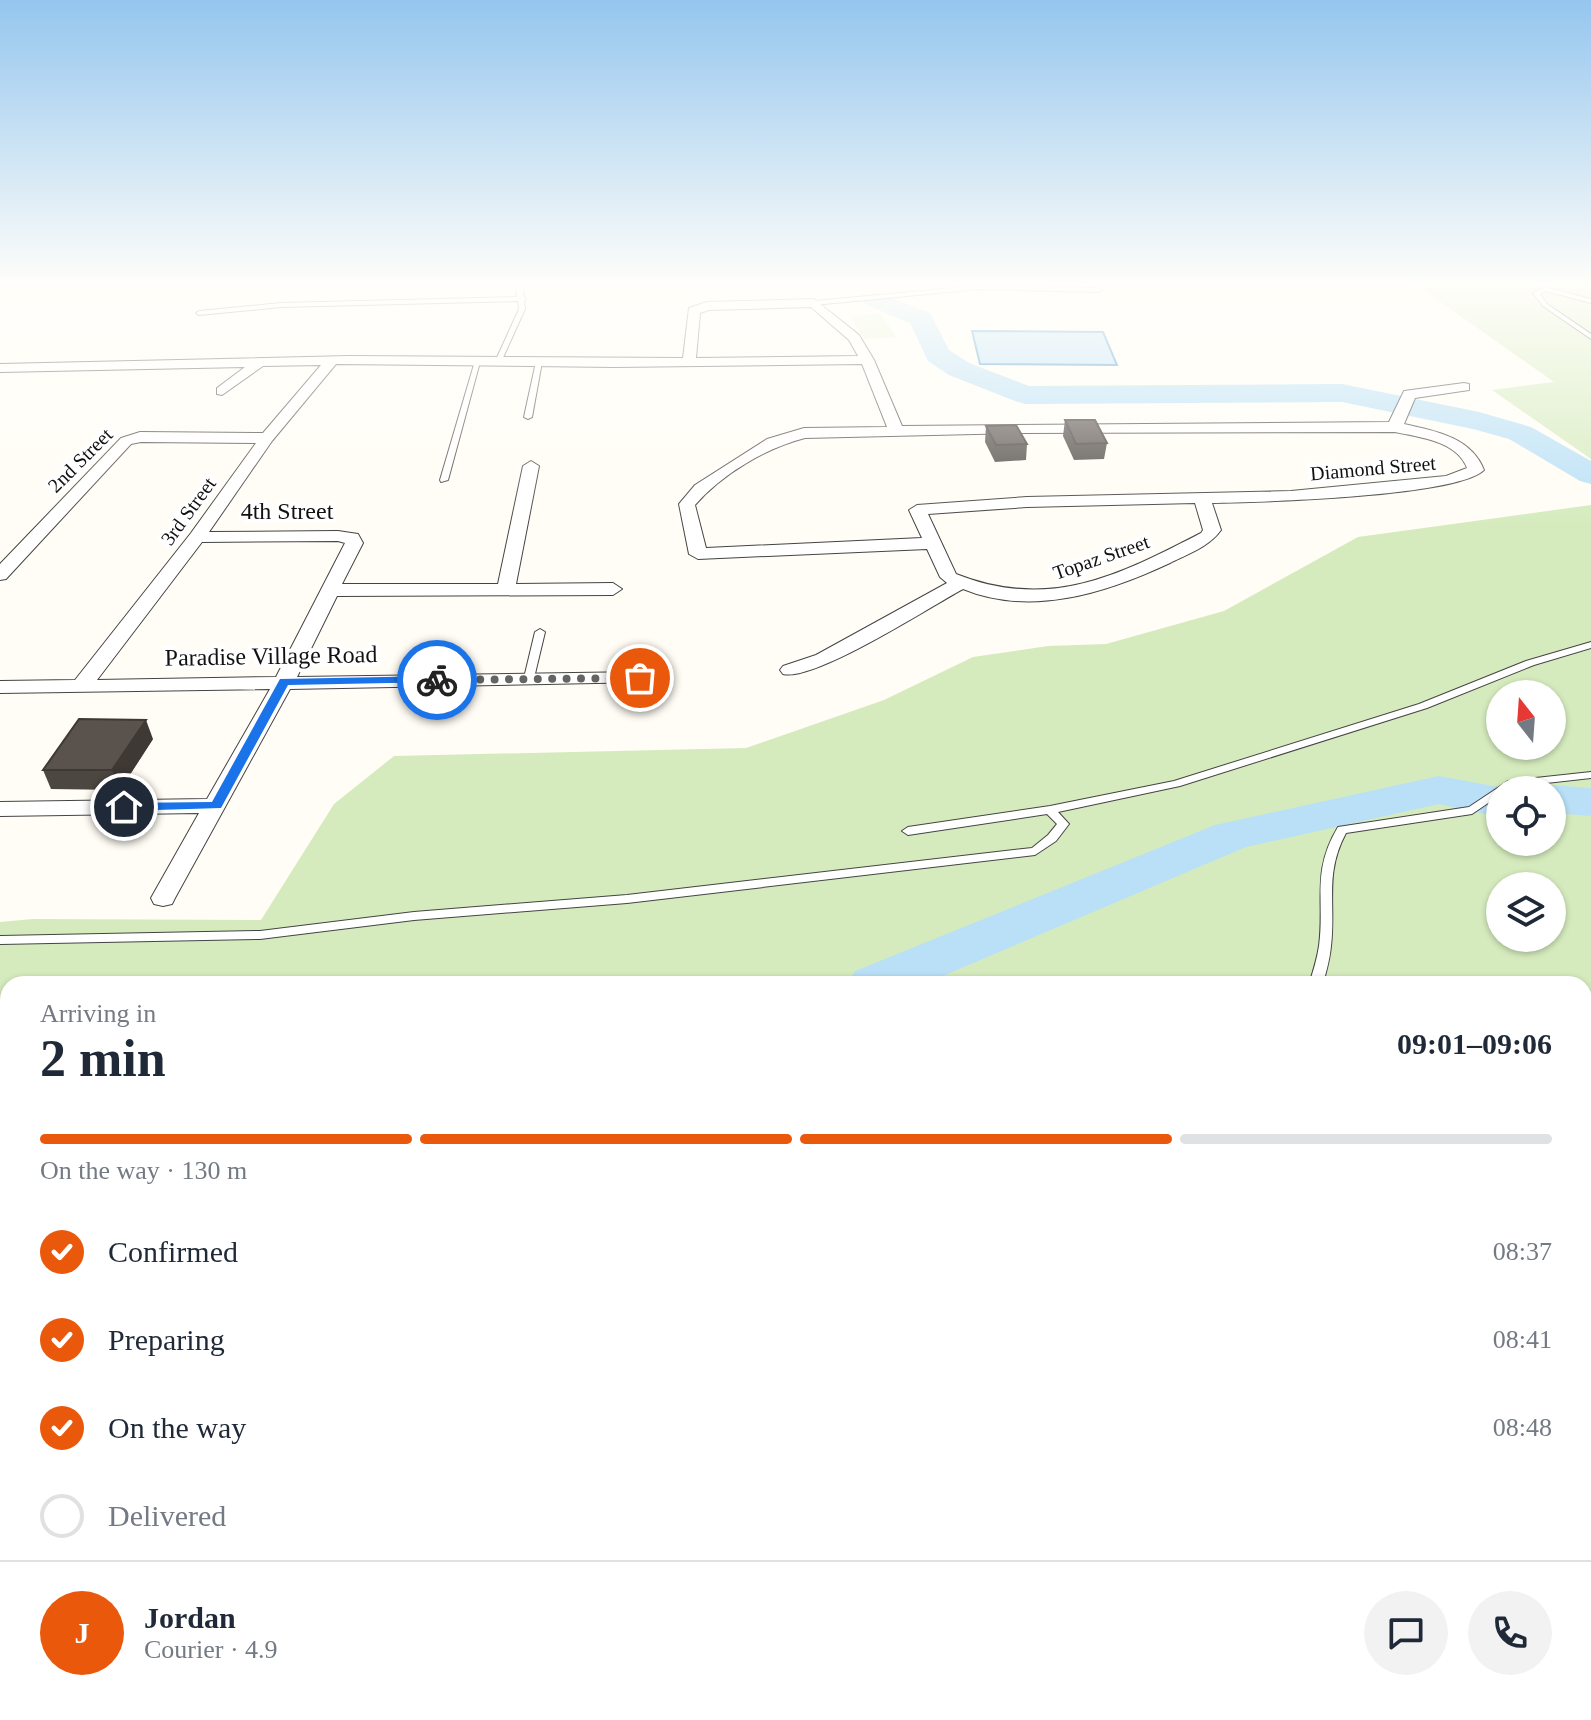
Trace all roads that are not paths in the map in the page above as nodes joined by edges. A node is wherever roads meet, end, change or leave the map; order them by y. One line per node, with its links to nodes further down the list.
1 (75, 366): 7 (street)
2 (254, 366): 9 (street)
3 (327, 366): 13 (street, 3rd Street)
4 (476, 366): 15 (lane)
5 (538, 366): 10 (lane)
6 (870, 366): 12 (street)
7 (0, 368)
8 (1464, 387): 11 (street)
9 (222, 391)
10 (528, 417)
11 (1395, 427): 12 (street, Diamond Street); 16 (street, Diamond Street)
12 (896, 430): 18 (street, Diamond Street)
13 (267, 438): 17 (street, 3rd Street); 19 (street, 2nd Street)
14 (531, 466): 21 (street)
15 (444, 480)
16 (1202, 498): 18 (street, Diamond Street); 20 (street, Topaz Street)
17 (197, 537): 23 (street, 4th Street); 30 (street, 3rd Street)
18 (932, 543): 20 (street)
19 (0, 575)
20 (960, 583): 26 (street)
21 (506, 589): 22 (street); 23 (street)
22 (613, 589)
23 (331, 590): 29 (street, 4th Street)
24 (540, 632): 27 (lane)
25 (1591, 645): 35 (lane)
26 (790, 670)
27 (529, 678): 28 (street, Paradise Village Road); 29 (street, Paradise Village Road)
28 (640, 678)
29 (284, 682): 30 (street, Paradise Village Road); 33 (street, 4th Street)
30 (82, 685): 31 (street, Paradise Village Road)
31 (0, 687)
32 (1591, 775): 39 (lane)
33 (217, 806): 34 (street); 37 (street, 4th Street)
34 (0, 809)
35 (1050, 810): 36 (lane); 38 (lane)
36 (908, 831)
37 (163, 898)
38 (0, 940)
39 (1318, 976)

